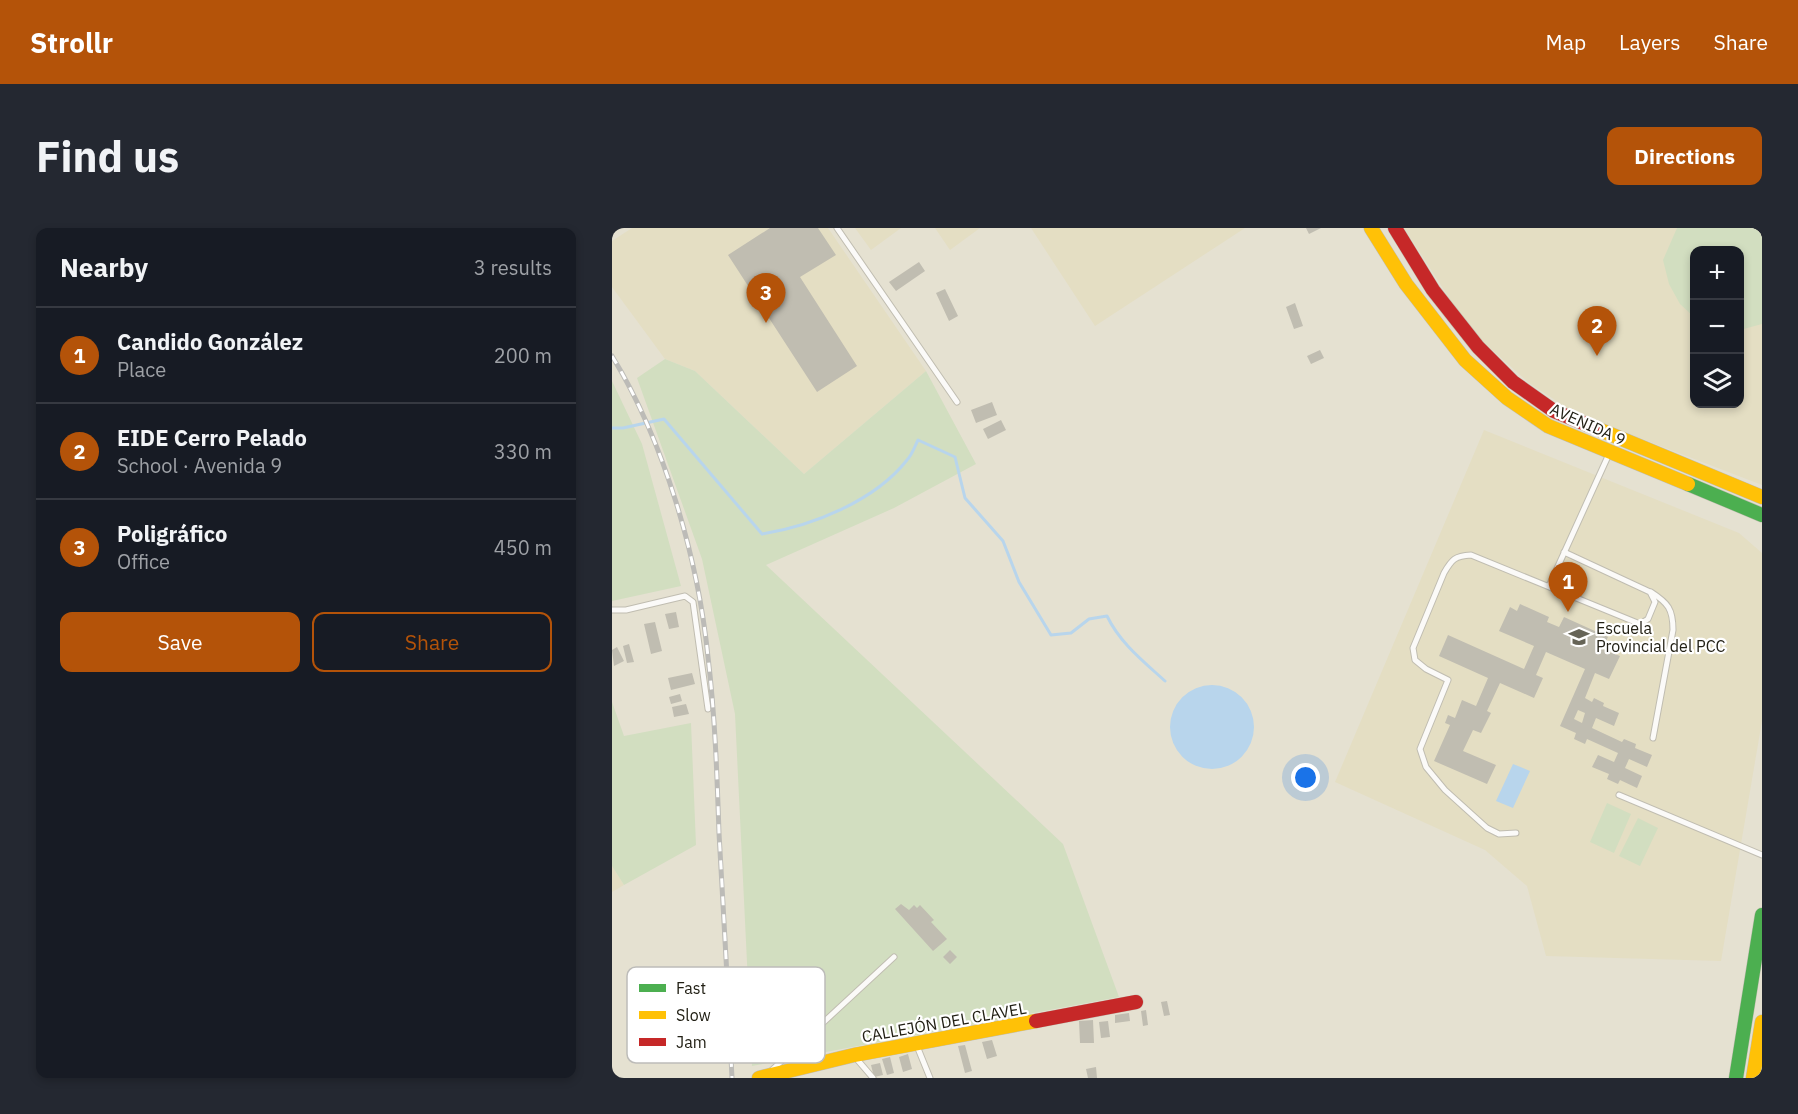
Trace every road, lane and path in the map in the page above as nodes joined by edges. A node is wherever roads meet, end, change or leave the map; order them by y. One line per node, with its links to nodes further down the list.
1 (837, 228): 4 (lane)
2 (1371, 228): 6 (main road, AVENIDA 9)
3 (1395, 228): 5 (main road, AVENIDA 9)
4 (957, 402)
5 (1615, 436): 6 (main road); 7 (main road, AVENIDA 9)
6 (1609, 452): 8 (main road, AVENIDA 9); 9 (lane)
7 (1762, 497)
8 (1762, 515)
9 (1564, 552): 10 (lane); 11 (lane)
10 (1549, 586): 11 (lane); 16 (lane)
11 (1650, 592): 14 (lane)
12 (612, 610): 13 (lane)
13 (708, 709)
14 (1653, 738)
15 (1619, 795): 17 (lane)
16 (1516, 833)
17 (1762, 855)
18 (1762, 915): 31 (main road)
19 (894, 957): 21 (lane)
20 (1136, 1002): 23 (main road, CALLEJÓN DEL CLAVEL)
21 (825, 1020)
22 (1762, 1022): 32 (main road)
23 (917, 1044): 24 (main road, CALLEJÓN DEL CLAVEL); 30 (lane)
24 (854, 1055): 25 (main road, CALLEJÓN DEL CLAVEL); 29 (lane)
25 (825, 1062)
26 (777, 1063): 28 (lane)
27 (819, 1063): 28 (main road, CALLEJÓN DEL CLAVEL)
28 (763, 1076)
29 (873, 1078)
30 (930, 1078)
31 (1736, 1078)
32 (1753, 1078)

